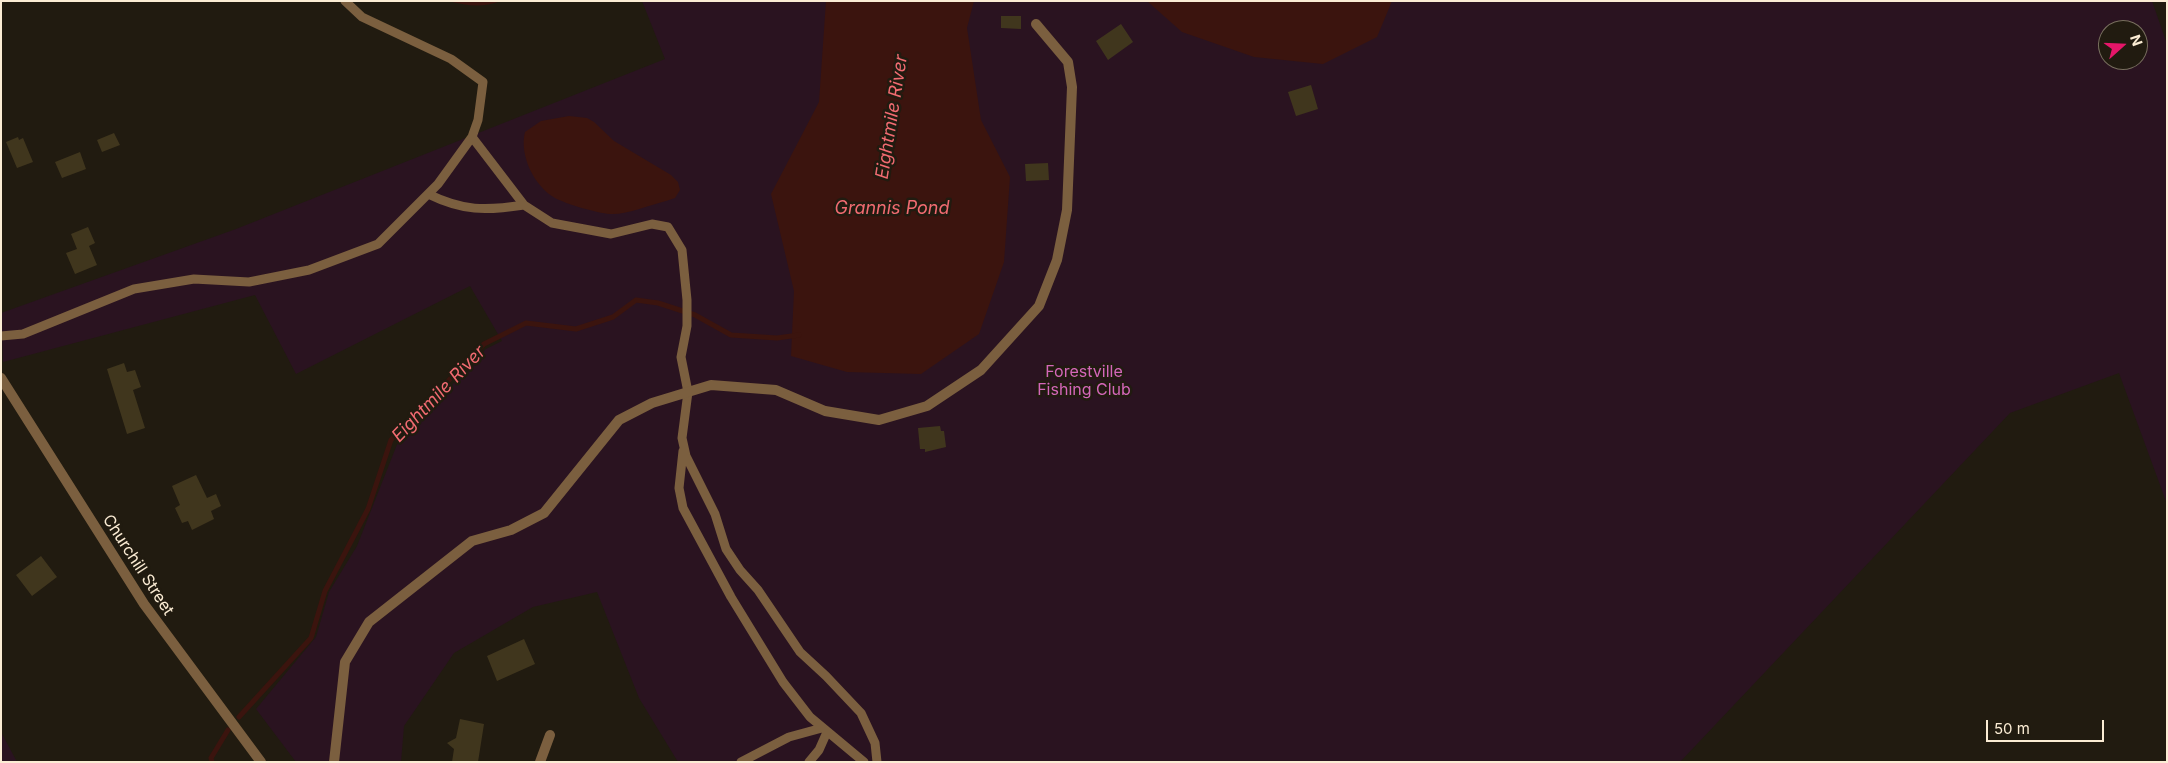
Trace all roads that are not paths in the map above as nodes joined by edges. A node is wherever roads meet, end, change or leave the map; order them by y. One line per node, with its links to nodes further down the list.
1 (345, 1): 3 (lane)
2 (1036, 24): 8 (street)
3 (472, 137): 4 (lane); 5 (lane)
4 (428, 194): 5 (lane); 6 (lane)
5 (524, 205): 8 (lane)
6 (1, 336)
7 (1, 378): 12 (street, Churchill Street)
8 (688, 392): 9 (lane); 13 (street)
9 (684, 448): 10 (lane); 18 (lane)
10 (825, 730): 15 (lane); 16 (lane); 17 (lane)
11 (550, 735): 14 (street)
12 (261, 762)
13 (334, 762)
14 (540, 762)
15 (740, 762)
16 (809, 762)
17 (864, 762)
18 (877, 762)

